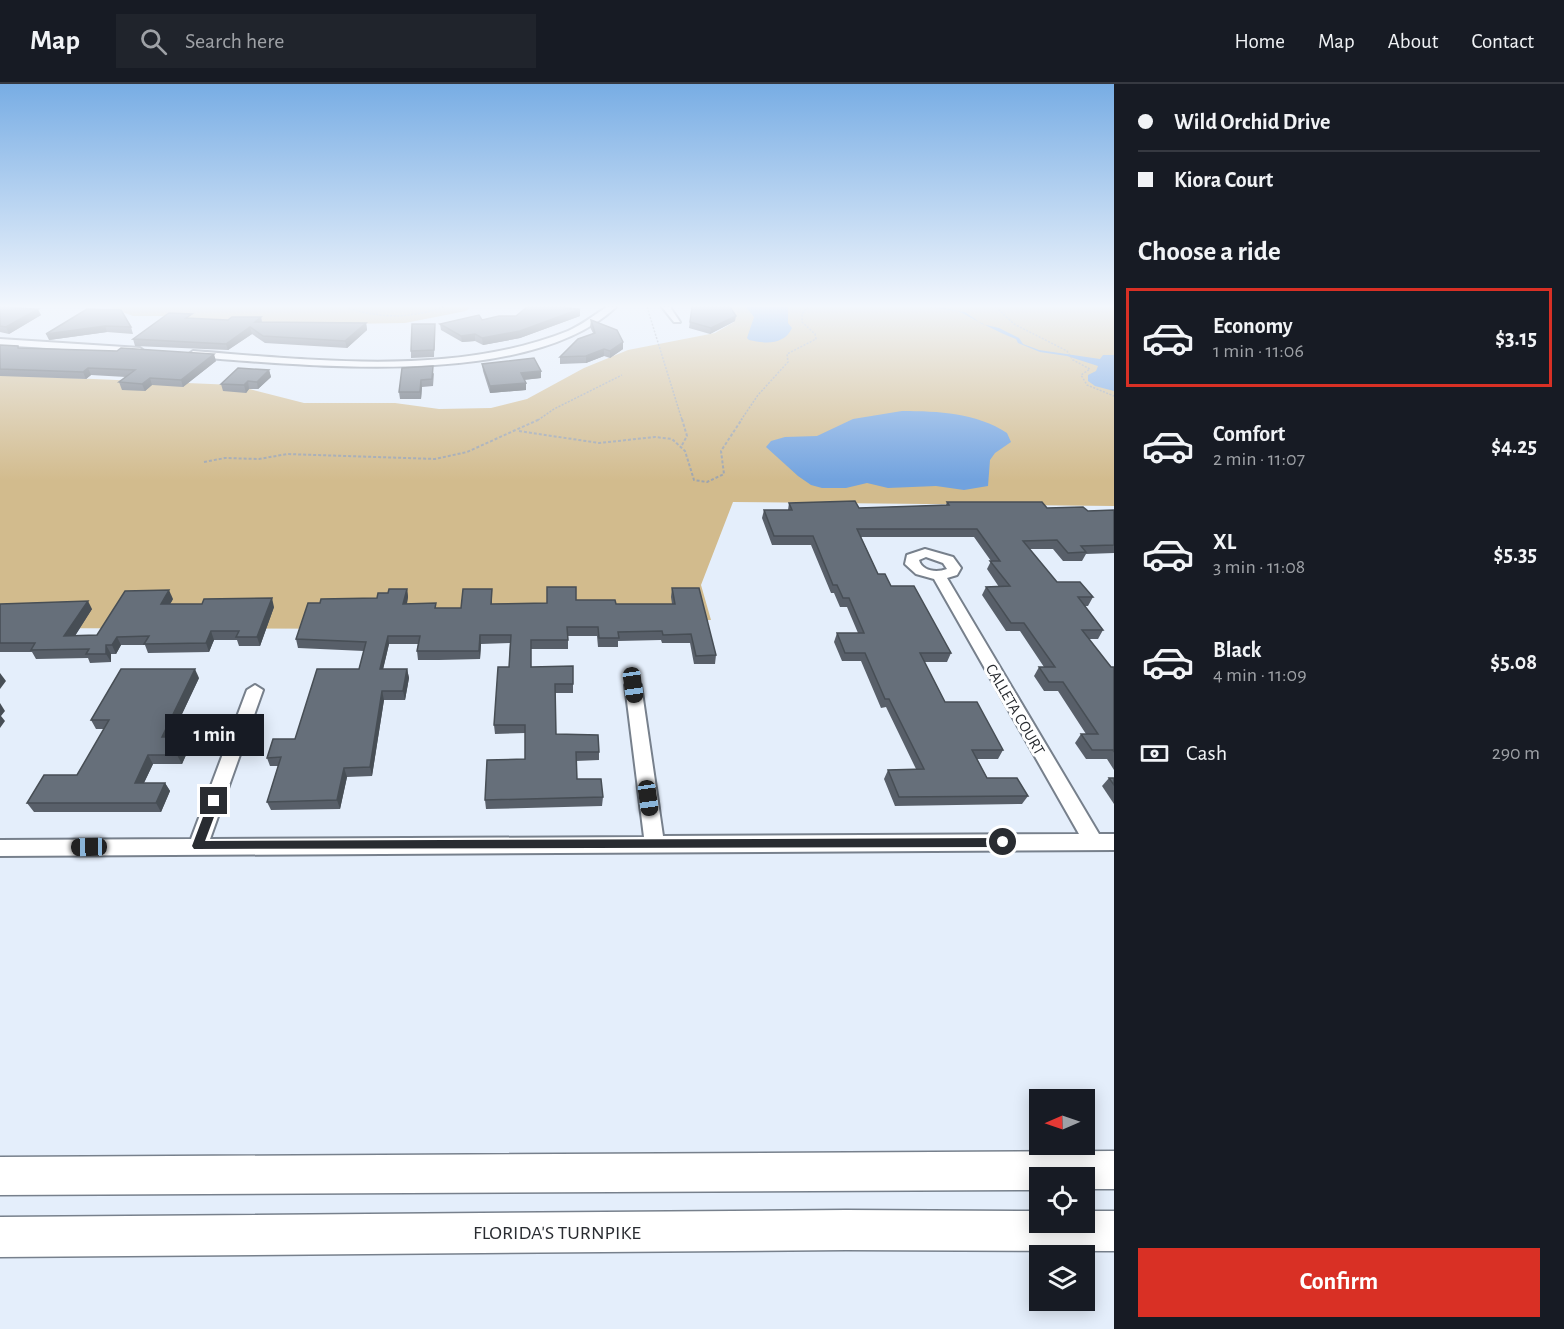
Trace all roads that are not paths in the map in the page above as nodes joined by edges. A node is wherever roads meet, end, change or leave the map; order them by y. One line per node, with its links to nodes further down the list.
1 (939, 576): 4 (street, CALLETA COURT)
2 (633, 685): 6 (street)
3 (255, 690): 7 (street)
4 (1093, 842): 5 (street); 6 (street)
5 (1114, 842)
6 (654, 843): 7 (street)
7 (198, 846): 8 (street)
8 (0, 848)
9 (1114, 1170): 10 (highway)
10 (0, 1176)
11 (1114, 1232): 12 (highway, FLORIDA'S TURNPIKE)
12 (0, 1237)

